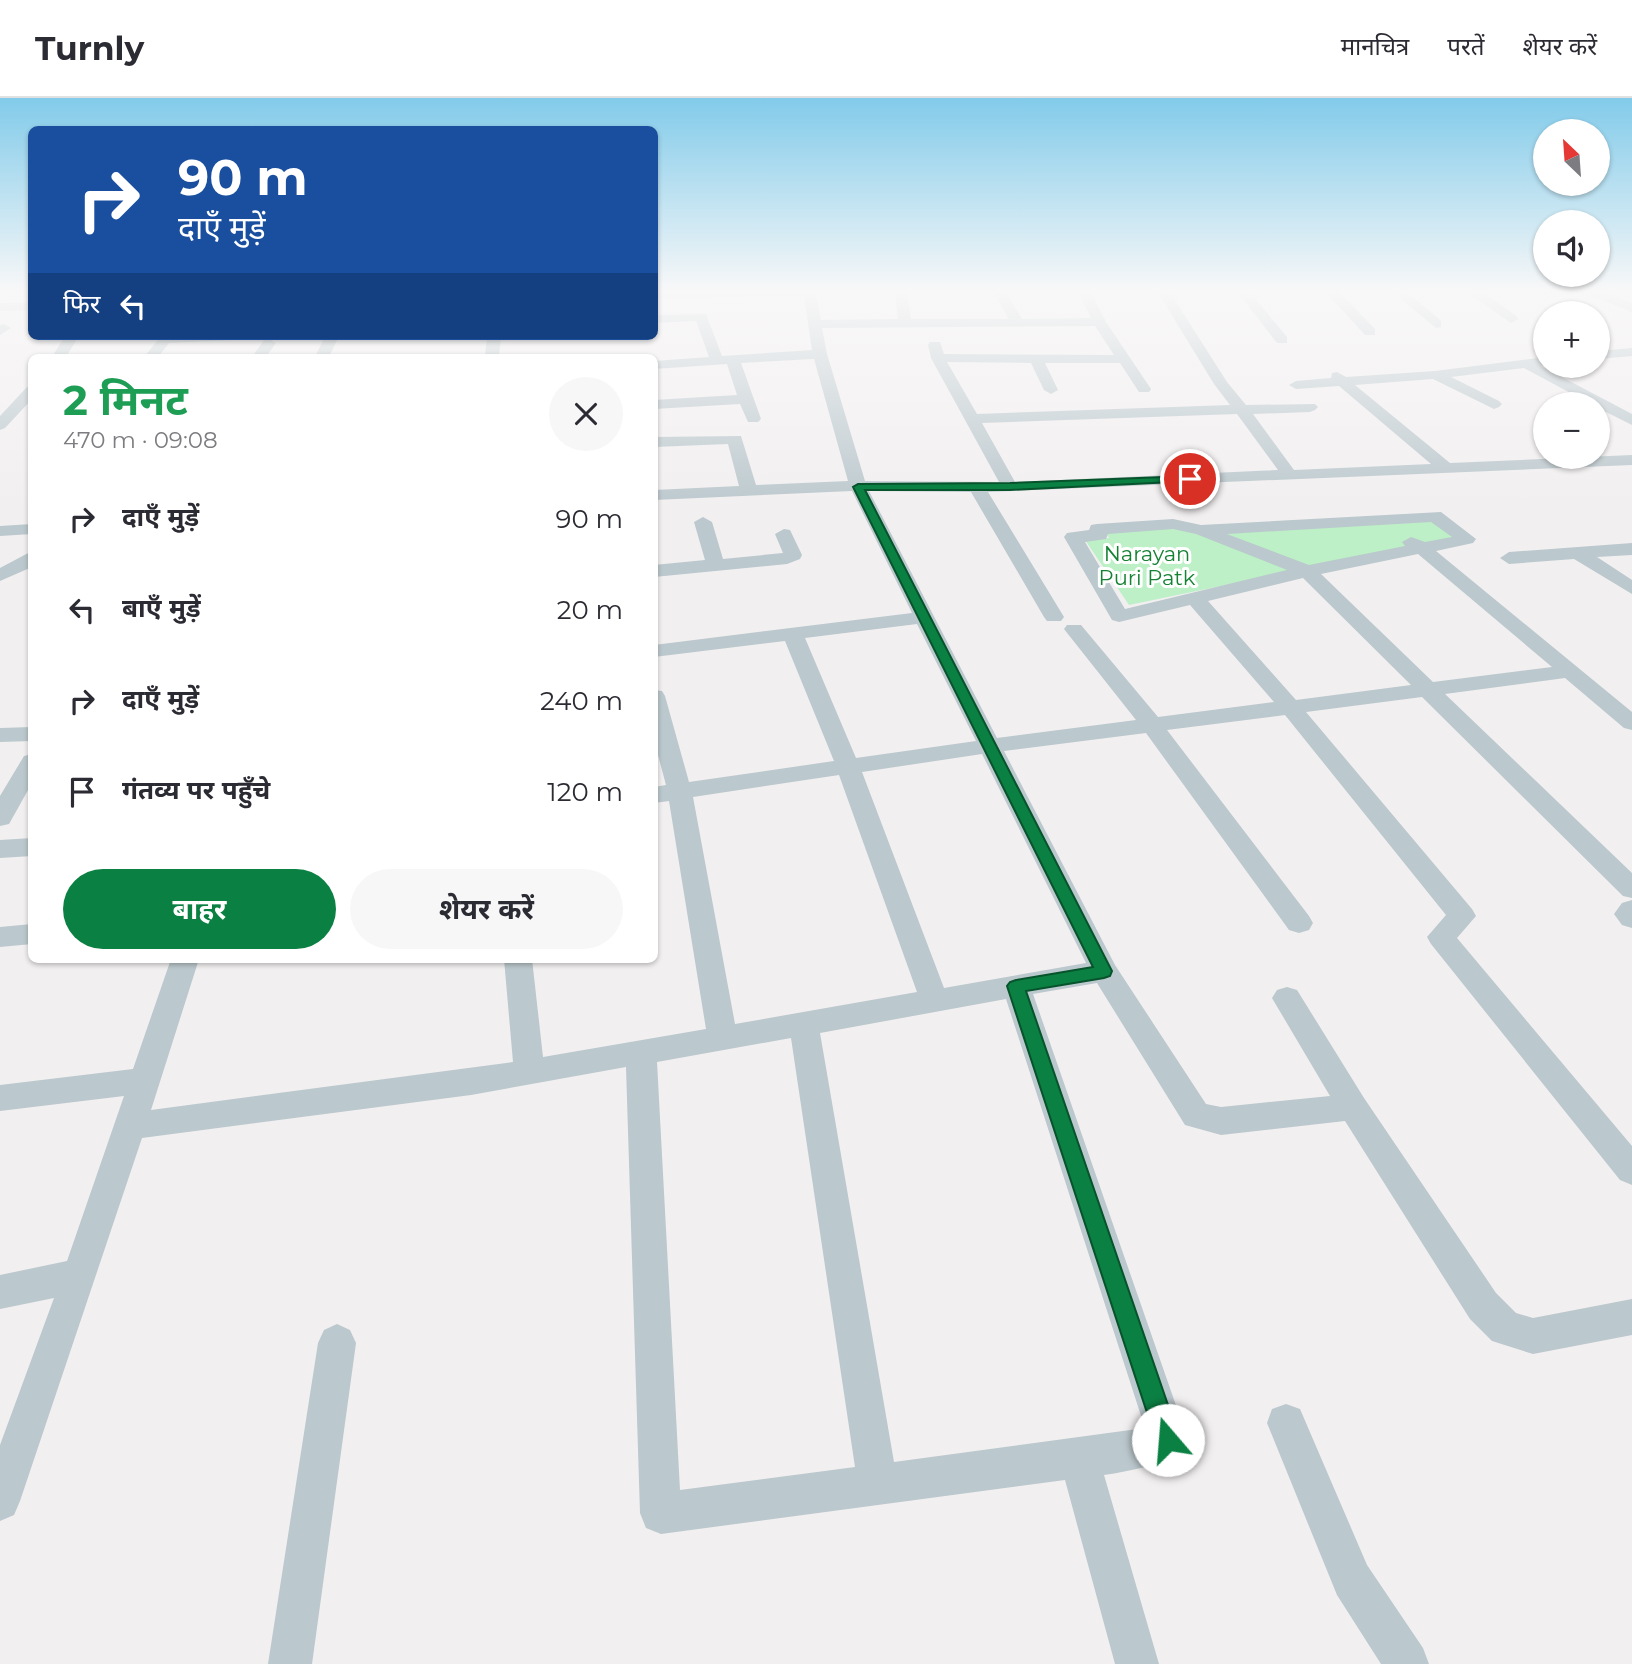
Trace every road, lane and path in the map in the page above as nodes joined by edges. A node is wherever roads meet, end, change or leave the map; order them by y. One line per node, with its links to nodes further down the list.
1 (734, 364): 16 (street)
2 (823, 364): 30 (street)
3 (941, 364): 22 (street)
4 (1039, 364): 14 (street)
5 (1127, 364): 13 (street)
6 (1209, 364): 20 (street)
7 (1517, 364): 10 (street)
8 (1527, 364): 23 (street)
9 (1328, 369): 11 (street)
10 (1435, 375): 11 (street); 17 (street)
11 (1346, 383): 12 (street); 27 (street)
12 (1296, 385)
13 (1144, 389)
14 (1051, 390)
15 (28, 394): 24 (street)
16 (745, 398): 18 (street); 21 (street)
17 (1494, 404)
18 (658, 405)
19 (1310, 407): 20 (street)
20 (1242, 410): 22 (street); 28 (street)
21 (752, 418)
22 (973, 419): 29 (street)
23 (1632, 420)
24 (0, 425)
25 (658, 443): 32 (street)
26 (1631, 460): 27 (street)
27 (1446, 468): 28 (street)
28 (1289, 474): 29 (street)
29 (1010, 486): 31 (street)
30 (858, 487): 31 (street); 32 (street); 51 (street)
31 (977, 487): 59 (street)
32 (748, 488): 33 (street)
33 (658, 495)
34 (1369, 521): 38 (street); 40 (street); 40 (street)
35 (28, 522): 37 (street)
36 (703, 522): 45 (street)
37 (6, 530)
38 (1201, 530): 47 (street); 50 (street)
39 (784, 534): 45 (street)
40 (1422, 548): 47 (street); 54 (street)
41 (1632, 550): 42 (street)
42 (1578, 553): 43 (street); 49 (street)
43 (1509, 558)
44 (28, 560): 48 (street)
45 (716, 565): 46 (street)
46 (658, 571)
47 (1307, 571): 50 (street); 55 (street)
48 (0, 575)
49 (1632, 588)
50 (1195, 597): 56 (street)
51 (924, 617): 52 (street); 62 (street)
52 (793, 635): 53 (street); 63 (street)
53 (658, 651)
54 (1569, 671): 55 (street); 57 (street)
55 (1431, 690): 56 (street); 69 (street)
56 (1291, 708): 59 (street); 89 (street)
57 (1632, 723)
58 (658, 726): 65 (street)
59 (1152, 726): 62 (street); 72 (street)
60 (28, 734): 61 (street)
61 (0, 735)
62 (989, 746): 63 (street); 77 (street)
63 (848, 767): 65 (street); 80 (street)
64 (28, 768): 66 (street)
65 (667, 794): 82 (street)
66 (0, 818)
67 (28, 847): 68 (street)
68 (0, 849)
69 (1632, 889)
70 (1632, 910): 71 (street)
71 (1632, 918)
72 (1299, 923)
73 (28, 934): 74 (street)
74 (0, 937)
75 (184, 963): 85 (street)
76 (518, 963): 84 (street)
77 (1104, 971): 78 (street); 87 (street)
78 (1016, 986): 80 (street); 95 (street)
79 (1287, 998): 87 (street)
80 (936, 1001): 81 (street)
81 (804, 1024): 82 (street); 96 (street)
82 (723, 1038): 83 (street)
83 (641, 1053): 84 (street); 96 (street)
84 (528, 1072): 88 (street)
85 (144, 1082): 86 (street); 88 (street)
86 (0, 1098)
87 (1353, 1107): 92 (street)
88 (130, 1126): 90 (street)
89 (1632, 1170)
90 (80, 1275): 91 (street); 97 (street)
91 (0, 1292)
92 (1632, 1317)
93 (337, 1343): 98 (street)
94 (1286, 1423): 100 (street)
95 (1079, 1458): 96 (street); 99 (street)
96 (878, 1484)
97 (0, 1501)
98 (290, 1664)
99 (1137, 1664)
100 (1407, 1664)

